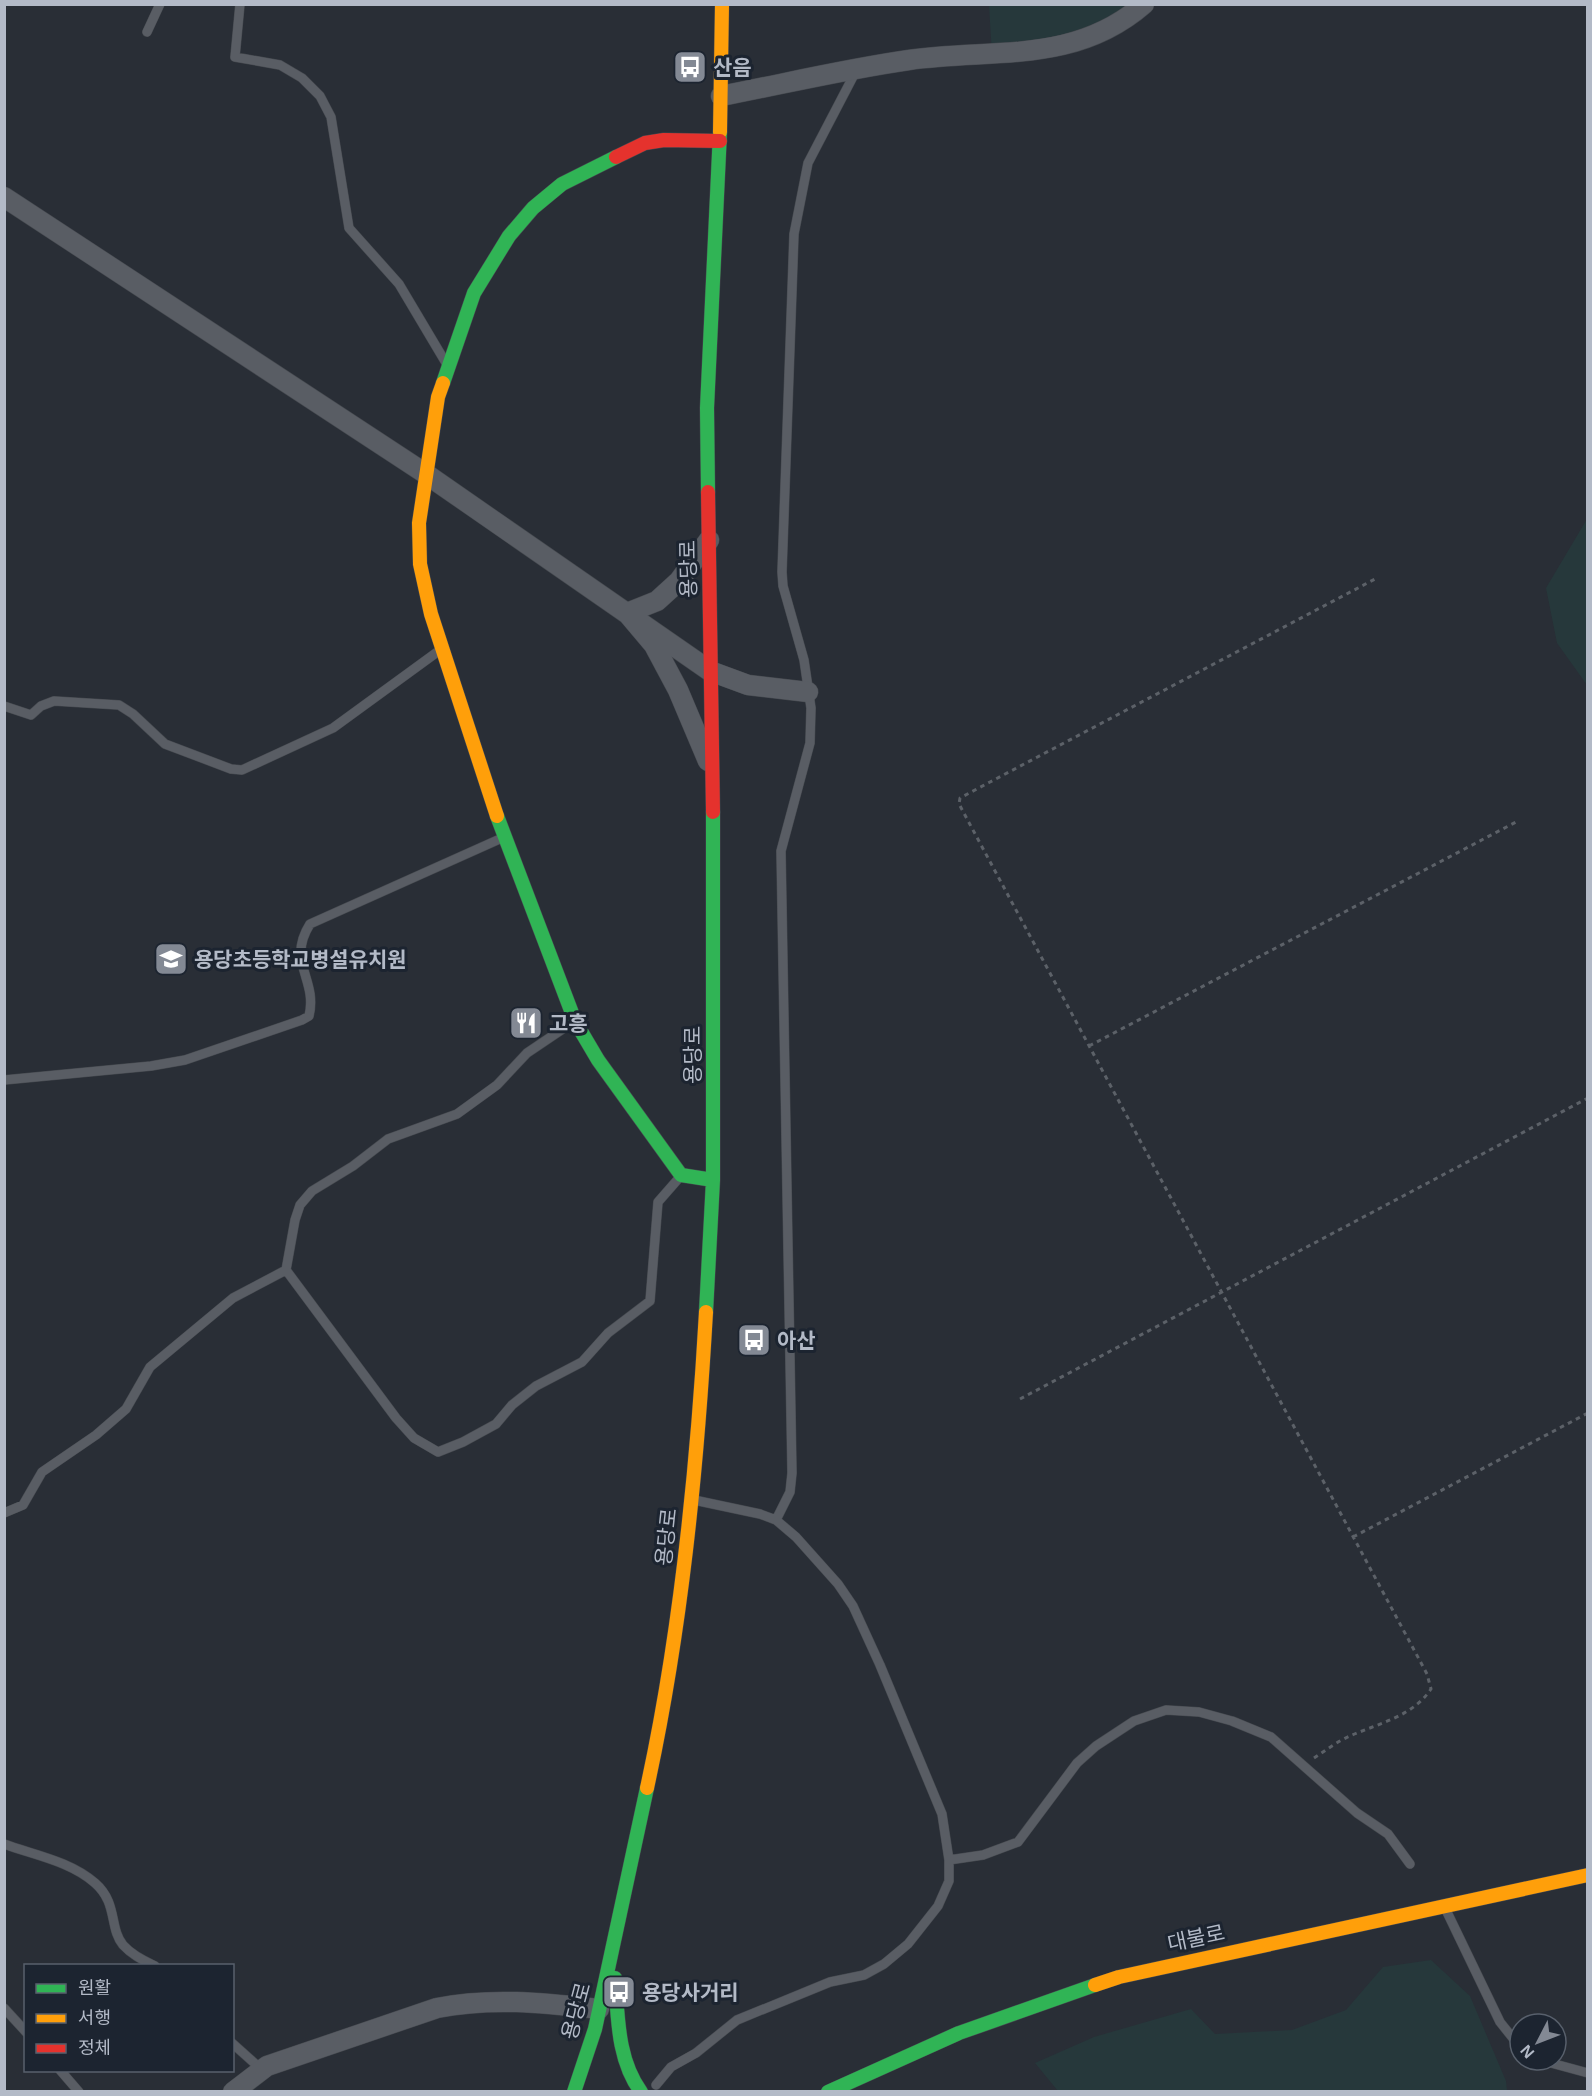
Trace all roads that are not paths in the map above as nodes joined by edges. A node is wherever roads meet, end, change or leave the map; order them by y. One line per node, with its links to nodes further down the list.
1 (159, 4): 5 (lane)
2 (240, 4): 10 (lane)
3 (722, 4): 7 (main road, 용당로)
4 (1144, 4): 6 (street)
5 (147, 32)
6 (856, 71): 7 (street); 16 (lane)
7 (721, 96): 8 (main road, 용당로)
8 (720, 141): 10 (main road); 12 (main road, 용당로)
9 (4, 196): 11 (street)
10 (448, 367): 11 (main road)
11 (426, 474): 13 (street); 14 (main road)
12 (709, 540): 13 (street); 15 (main road, 용당로)
13 (627, 613): 15 (street); 18 (street)
14 (442, 649): 17 (lane); 19 (main road)
15 (711, 671): 16 (street); 18 (main road, 용당로)
16 (808, 692): 27 (lane)
17 (4, 706)
18 (712, 769): 23 (main road, 용당로)
19 (504, 837): 20 (main road); 21 (lane)
20 (575, 1021): 22 (main road); 24 (lane)
21 (4, 1080)
22 (681, 1175): 23 (main road); 24 (lane)
23 (713, 1180): 25 (main road, 용당로)
24 (286, 1270): 26 (lane)
25 (691, 1500): 27 (lane); 33 (main road, 용당로)
26 (4, 1513)
27 (776, 1520): 29 (lane)
28 (4, 1844): 34 (lane)
29 (949, 1860): 30 (lane); 44 (lane)
30 (1410, 1864)
31 (1587, 1875): 32 (main road, 대불로)
32 (1444, 1905): 38 (lane); 49 (main road, 대불로)
33 (613, 1949): 36 (main road, 용당로); 48 (main road)
34 (153, 1964)
35 (4, 2008): 37 (lane)
36 (599, 2009): 41 (street); 47 (main road, 용당로)
37 (24, 2030)
38 (1508, 2032)
39 (234, 2045): 41 (lane)
40 (1568, 2068): 43 (lane)
41 (261, 2069): 46 (street)
42 (62, 2072): 45 (lane)
43 (1587, 2073)
44 (656, 2085)
45 (79, 2091)
46 (233, 2091)
47 (574, 2091)
48 (641, 2091)
49 (828, 2091)

